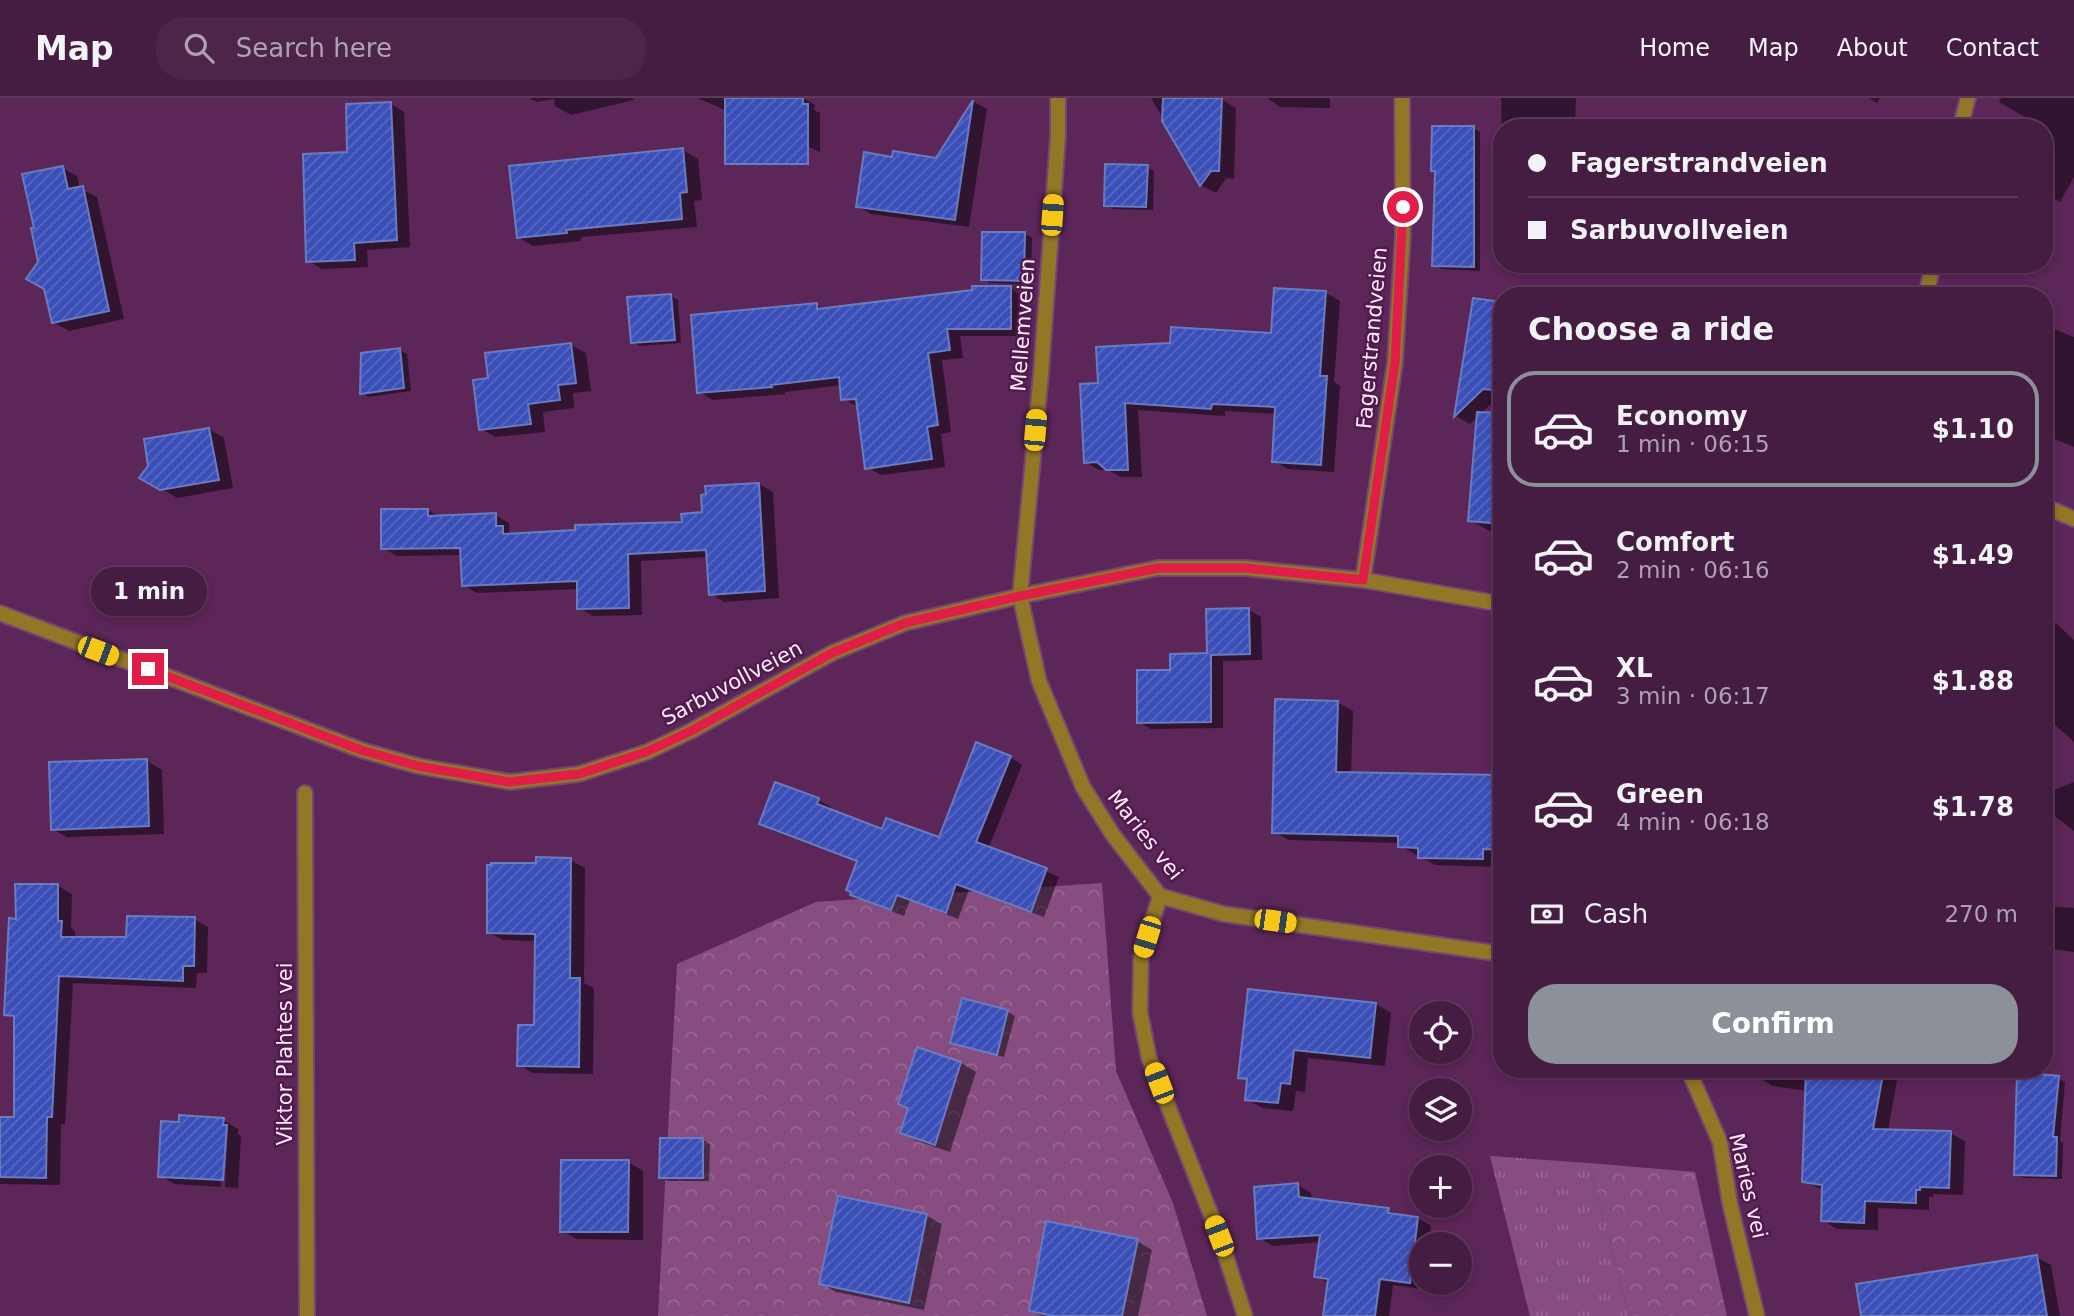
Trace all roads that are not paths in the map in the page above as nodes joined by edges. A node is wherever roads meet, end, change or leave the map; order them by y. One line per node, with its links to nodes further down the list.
1 (1058, 98): 8 (street, Mellemveien)
2 (1402, 98): 7 (street, Fagerstrandveien)
3 (1968, 98): 4 (street)
4 (1962, 119)
5 (2053, 510): 6 (street)
6 (2074, 519)
7 (1363, 580): 8 (street, Sarbuvollveien); 9 (street, Sarbuvollveien)
8 (1020, 596): 10 (street, Sarbuvollveien); 12 (street, Maries vei)
9 (1493, 602)
10 (0, 614)
11 (305, 793): 15 (street, Viktor Plahtes vei)
12 (1160, 896): 13 (street, Maries vei); 16 (street)
13 (1493, 953)
14 (1692, 1078): 17 (street, Maries vei)
15 (307, 1316)
16 (1245, 1316)
17 (1757, 1316)

